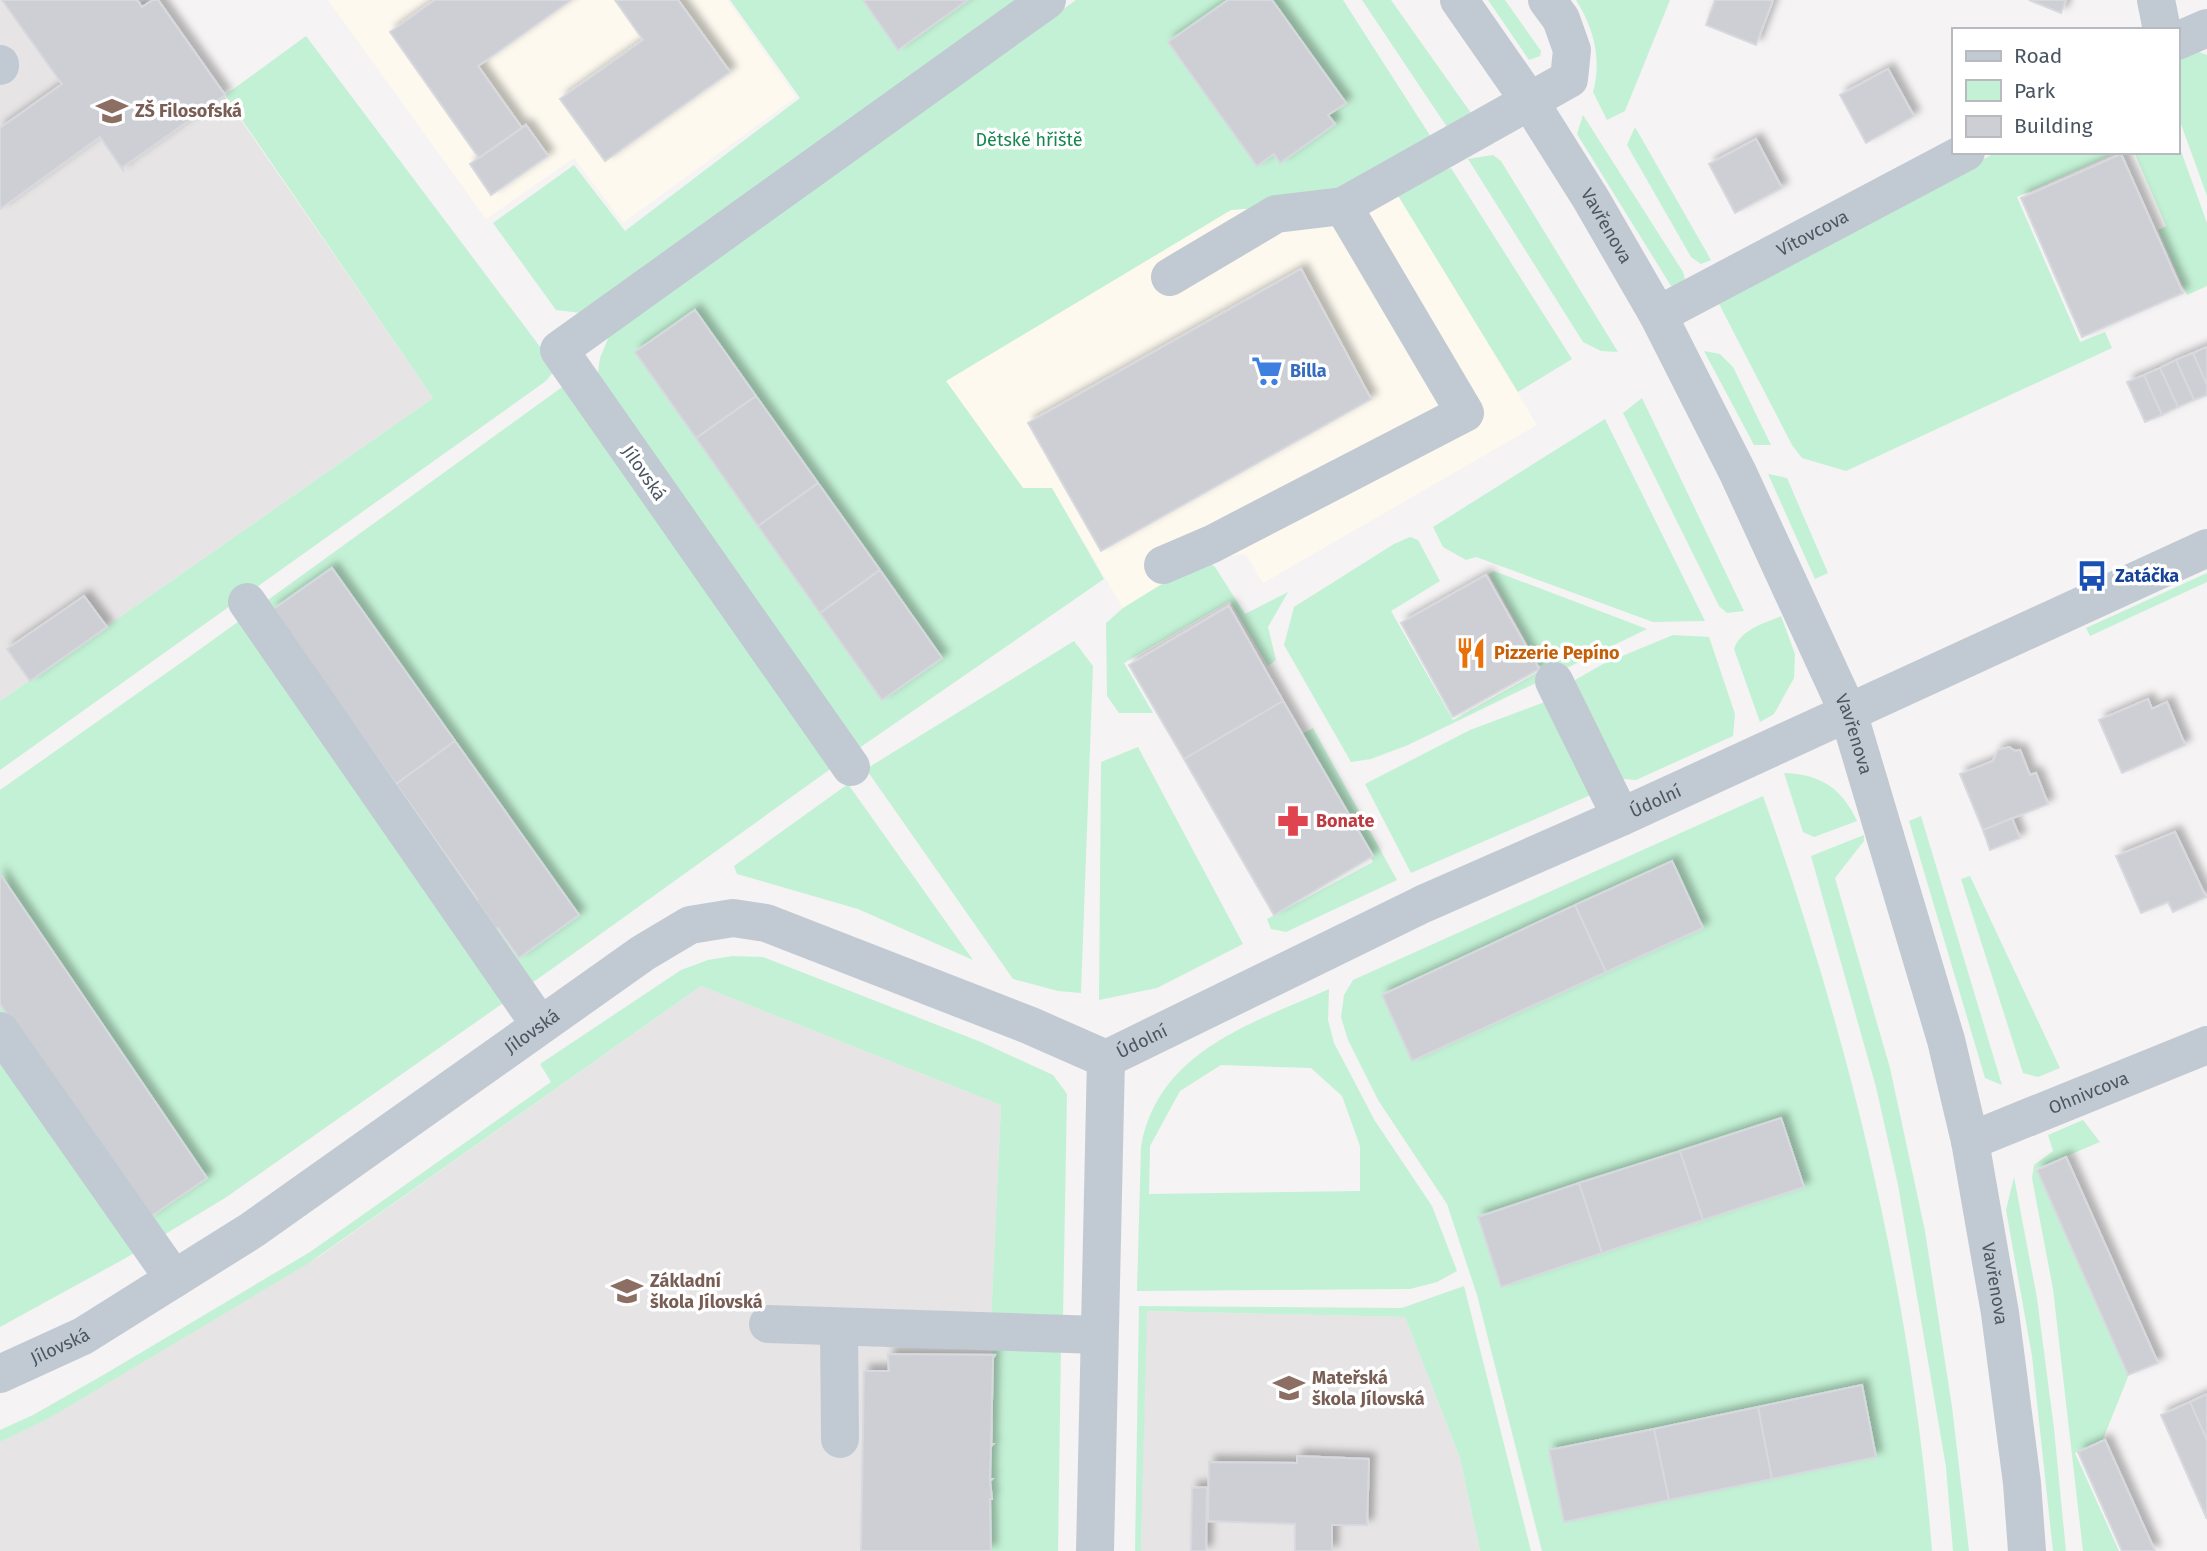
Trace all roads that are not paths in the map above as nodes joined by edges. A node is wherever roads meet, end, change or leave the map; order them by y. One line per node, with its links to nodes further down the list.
1 (1047, 0): 18 (street, Jílovská)
2 (1459, 0): 8 (street, Vavřenova)
3 (1547, 0): 8 (street)
4 (2155, 0): 5 (street)
5 (2162, 28)
6 (2207, 28): 7 (street)
7 (2179, 40)
8 (1530, 102): 10 (street); 12 (street, Vavřenova)
9 (1962, 154): 12 (street, Vítovcova)
10 (1343, 206): 11 (street); 14 (street)
11 (1170, 277)
12 (1658, 315): 17 (street, Vavřenova)
13 (2207, 548): 17 (street, Údolní)
14 (1163, 565)
15 (247, 602): 20 (street)
16 (1553, 681): 19 (street)
17 (1848, 712): 19 (street, Údolní); 24 (street, Vavřenova)
18 (851, 767)
19 (1620, 817): 23 (street, Údolní)
20 (540, 1026): 23 (street, Jílovská); 25 (street, Jílovská)
21 (0, 1031): 25 (street)
22 (2207, 1045): 24 (street, Ohnivcova)
23 (1105, 1059): 28 (street)
24 (1970, 1141): 32 (street, Vavřenova)
25 (174, 1279): 29 (street, Jílovská)
26 (768, 1324): 27 (street)
27 (839, 1327): 28 (street); 30 (street)
28 (1099, 1335): 31 (street)
29 (0, 1374)
30 (841, 1438)
31 (1096, 1551)
32 (2027, 1551)

